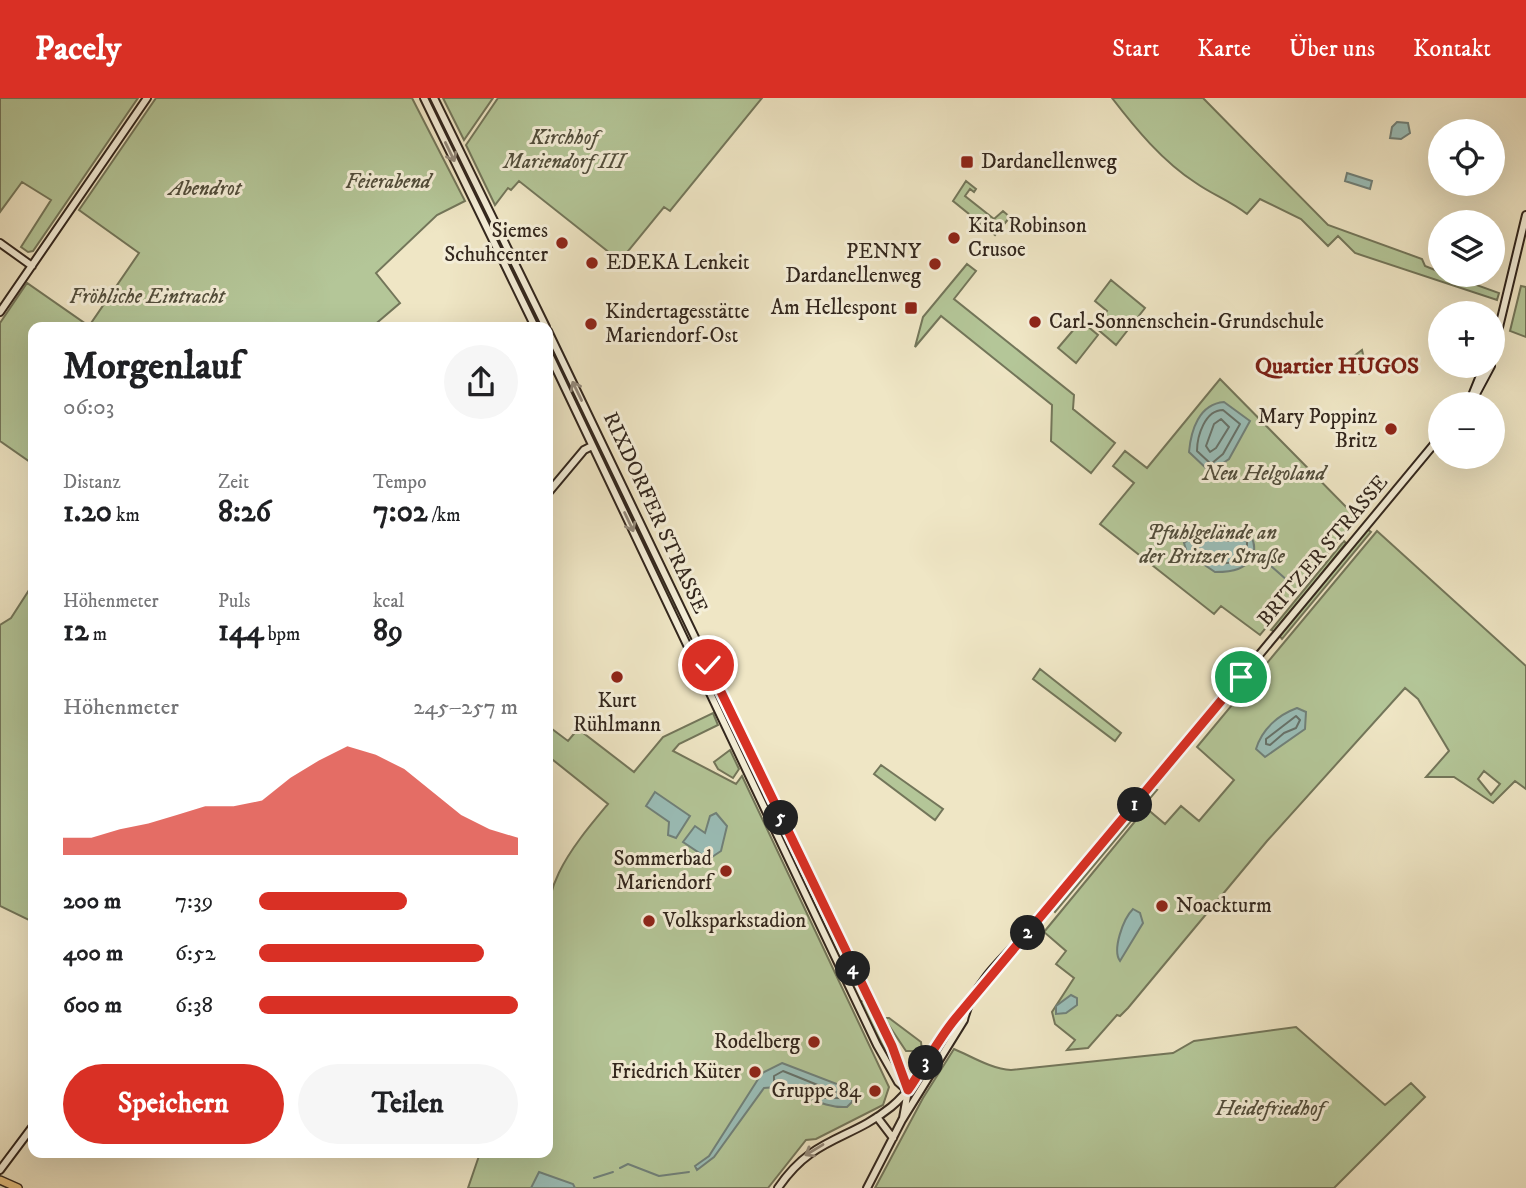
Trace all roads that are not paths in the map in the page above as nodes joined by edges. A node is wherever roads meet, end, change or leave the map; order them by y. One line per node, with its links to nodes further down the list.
1 (147, 98): 8 (street)
2 (424, 98): 5 (street, one-way to 5)
3 (434, 98): 4 (street, RIXDORFER STRASSE)
4 (478, 187): 5 (street); 12 (street, RIXDORFER STRASSE)
5 (470, 192): 11 (street)
6 (1526, 215): 9 (street)
7 (0, 243): 8 (street)
8 (32, 266): 10 (street)
9 (1505, 302)
10 (0, 312)
11 (534, 322)
12 (544, 322)
13 (553, 341): 17 (street, RIXDORFER STRASSE, one-way to 13)
14 (553, 363): 15 (street, RIXDORFER STRASSE)
15 (592, 446): 18 (street, RIXDORFER STRASSE); 19 (street)
16 (1428, 452): 22 (street, BRITZER STRASSE)
17 (612, 463): 18 (street); 20 (street, RIXDORFER STRASSE)
18 (603, 467): 21 (street, RIXDORFER STRASSE, one-way to 21)
19 (553, 487)
20 (864, 992): 21 (street); 24 (street, RIXDORFER STRASSE)
21 (853, 996): 24 (street, RIXDORFER STRASSE)
22 (965, 1010): 23 (street, BRITZER STRASSE); 24 (street, BRITZER STRASSE)
23 (926, 1084): 24 (street, BRITZER STRASSE); 26 (street, BRITZER STRASSE)
24 (908, 1090): 25 (street, BRITZER STRASSE); 26 (street)
25 (877, 1117): 28 (street); 32 (street, BRITZER STRASSE, one-way to 32)
26 (902, 1120): 28 (street, BRITZER STRASSE)
27 (28, 1133): 29 (street)
28 (893, 1139): 33 (street, BRITZER STRASSE)
29 (0, 1170)
30 (0, 1180): 31 (main road)
31 (18, 1188)
32 (778, 1188)
33 (867, 1188)

